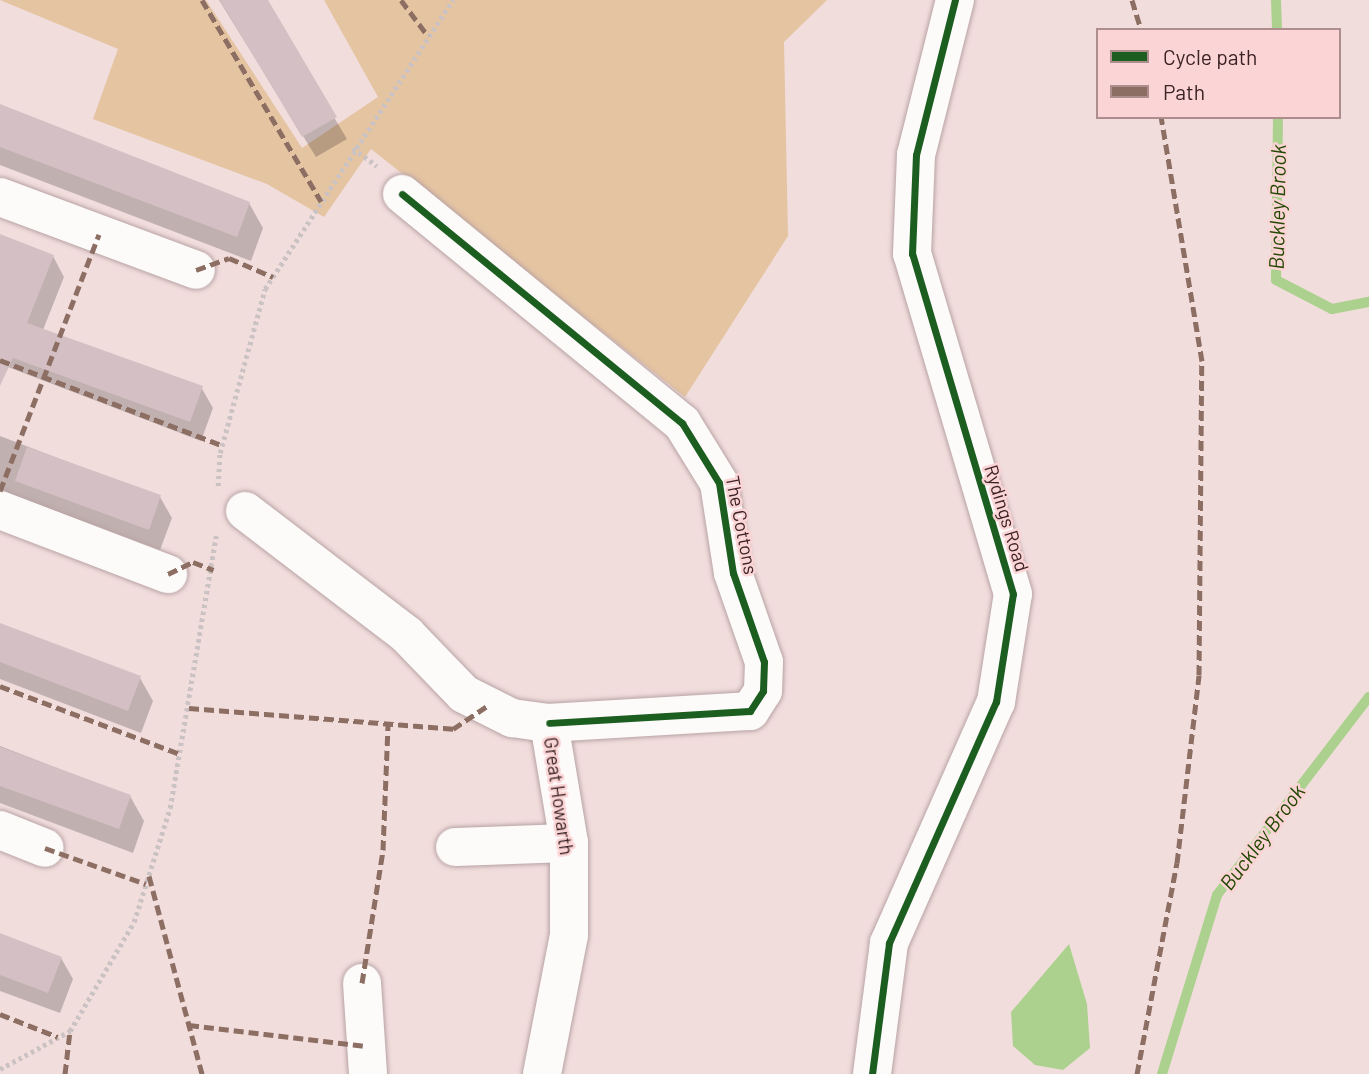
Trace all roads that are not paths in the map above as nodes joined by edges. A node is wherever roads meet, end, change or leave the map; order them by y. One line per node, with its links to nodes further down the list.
1 (955, 0): 16 (street, Rydings Road)
2 (402, 194): 8 (street, The Cottons)
3 (0, 197): 4 (street)
4 (196, 270)
5 (0, 510): 7 (street)
6 (245, 511): 8 (street, Great Howarth)
7 (168, 574)
8 (548, 723): 10 (street, Great Howarth)
9 (0, 830): 12 (street)
10 (569, 843): 11 (street); 15 (street, Great Howarth)
11 (455, 847)
12 (45, 848)
13 (362, 983): 14 (street)
14 (368, 1074)
15 (542, 1074)
16 (872, 1074)

